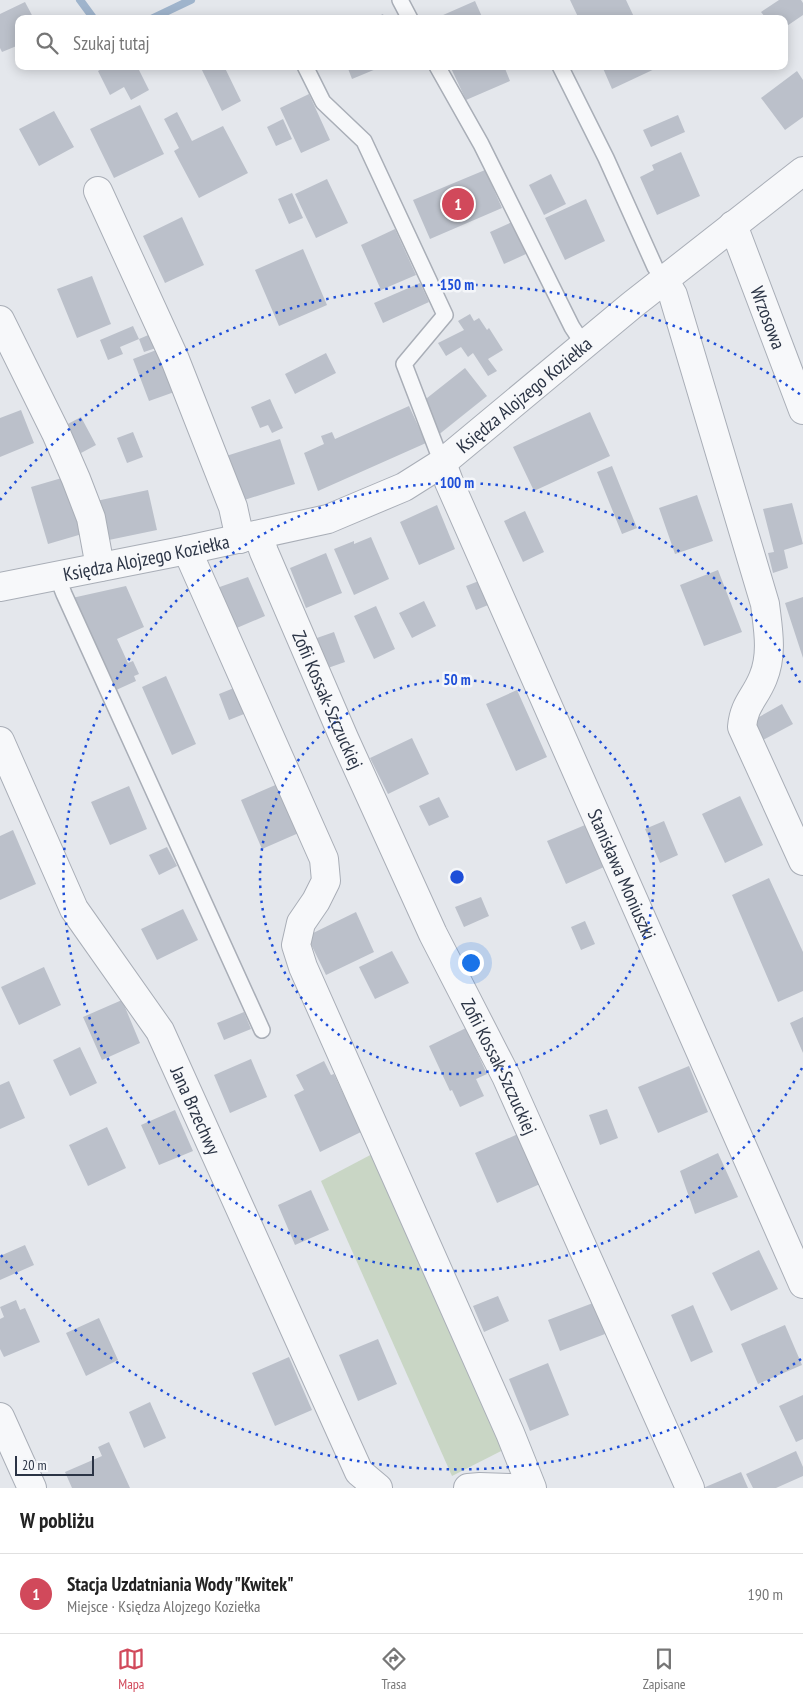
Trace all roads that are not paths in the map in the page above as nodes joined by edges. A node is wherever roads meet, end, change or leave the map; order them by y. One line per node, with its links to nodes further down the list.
1 (400, 0): 2 (lane)
2 (408, 15)
3 (307, 70): 13 (lane)
4 (439, 70): 11 (lane)
5 (562, 70): 9 (lane)
6 (803, 171): 8 (street, Księdza Alojzego Koziełka)
7 (98, 191): 14 (street, Zofii Kossak-Szczuckiej)
8 (733, 225): 9 (street, Księdza Alojzego Koziełka); 12 (street, Wrzosowa)
9 (664, 280): 11 (street, Księdza Alojzego Koziełka); 20 (street)
10 (0, 320): 16 (street)
11 (584, 345): 13 (street, Księdza Alojzego Koziełka)
12 (803, 410)
13 (442, 463): 14 (street, Księdza Alojzego Koziełka); 22 (street, Stanisława Moniuszki)
14 (249, 537): 15 (street, Księdza Alojzego Koziełka); 29 (street, Zofii Kossak-Szczuckiej)
15 (187, 550): 16 (street, Księdza Alojzego Koziełka); 28 (street)
16 (100, 567): 17 (street, Księdza Alojzego Koziełka)
17 (57, 576): 18 (street, Księdza Alojzego Koziełka); 21 (lane)
18 (0, 587)
19 (0, 740): 25 (street, Jana Brzechwy)
20 (803, 861)
21 (262, 1030)
22 (803, 1284)
23 (0, 1416): 24 (street)
24 (32, 1488)
25 (378, 1488)
26 (468, 1488): 27 (street)
27 (510, 1488)
28 (532, 1488)
29 (690, 1488)

